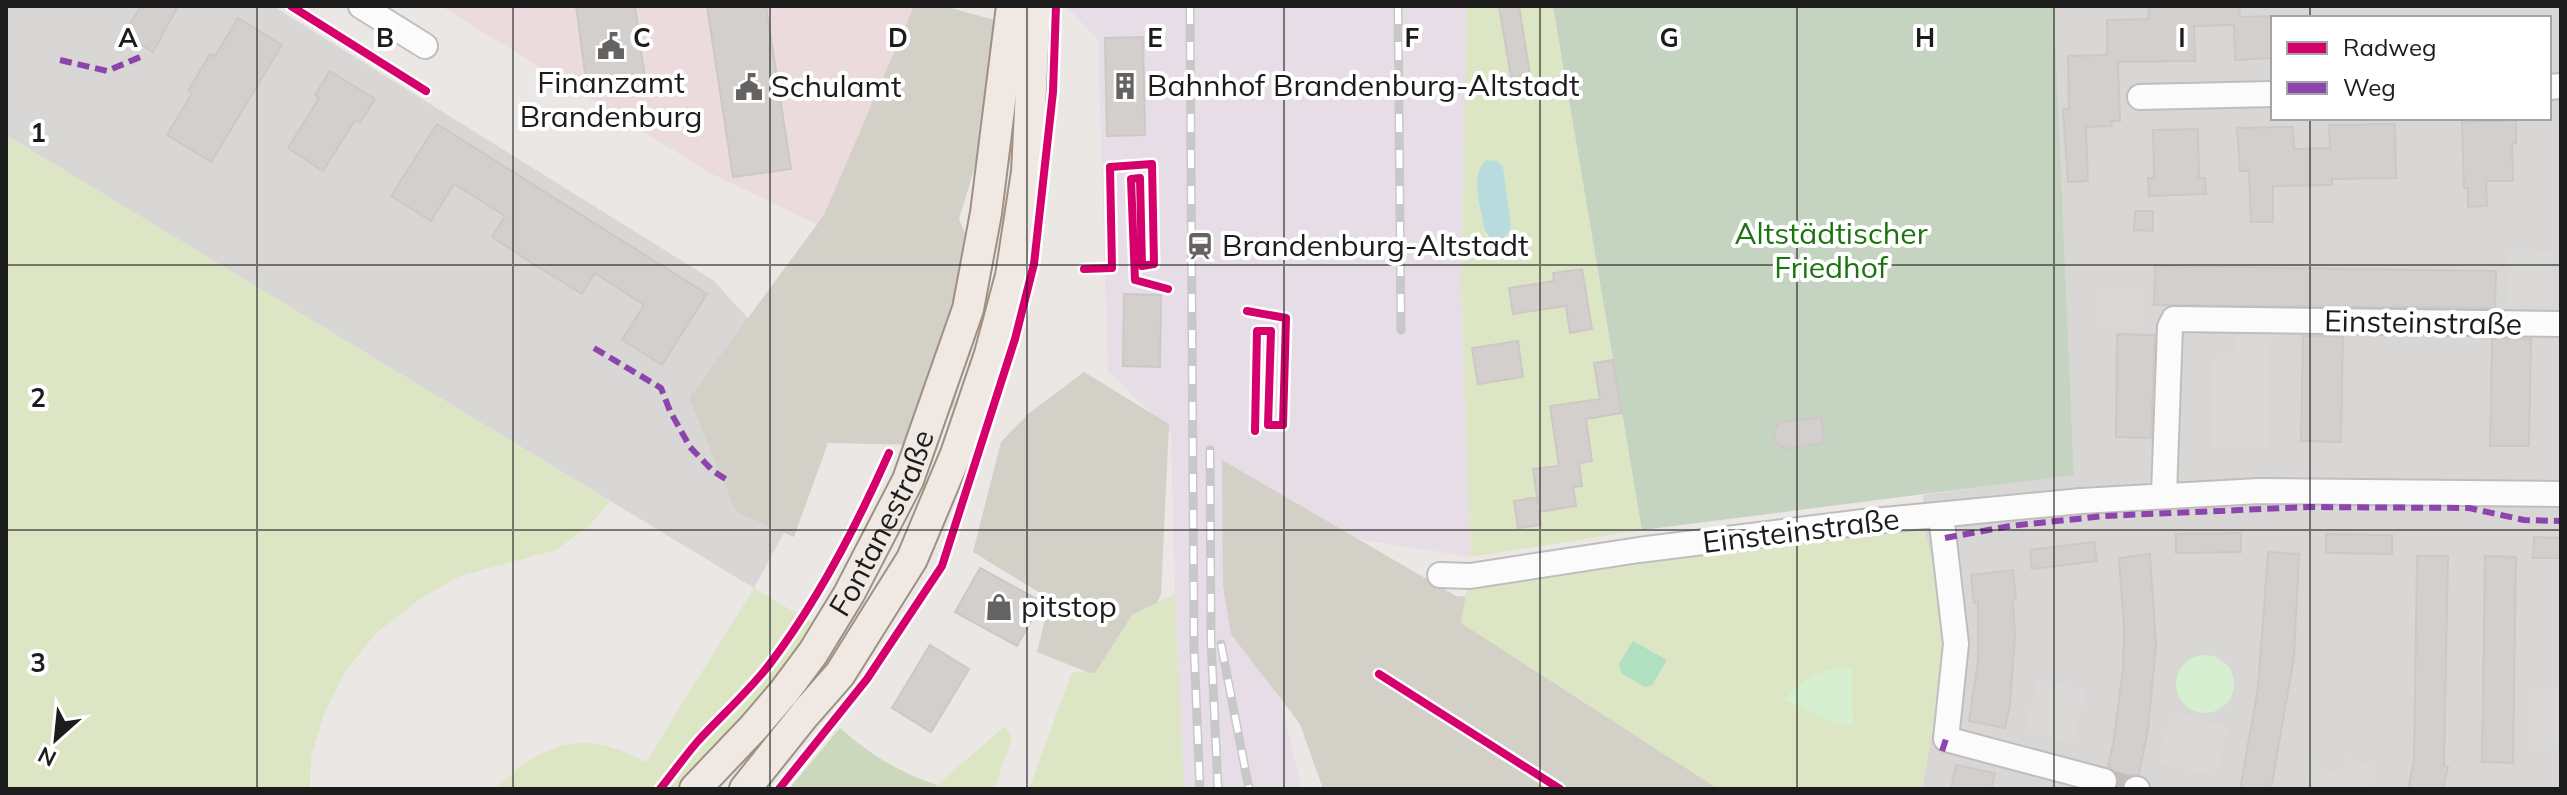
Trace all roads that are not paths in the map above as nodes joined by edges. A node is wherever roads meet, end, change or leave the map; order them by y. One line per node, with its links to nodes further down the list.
1 (361, 6): 4 (street)
2 (1012, 6): 13 (main road, Fontanestraße)
3 (1035, 6): 14 (main road, Fontanestraße)
4 (425, 46)
5 (2271, 94): 6 (street)
6 (2140, 97)
7 (2561, 324): 9 (street, Einsteinstraße)
8 (2561, 494): 9 (street, Einsteinstraße)
9 (2164, 495): 10 (street, Einsteinstraße)
10 (1941, 515): 11 (street, Einsteinstraße); 12 (street)
11 (1440, 575)
12 (2104, 781)
13 (695, 789)
14 (745, 789)

